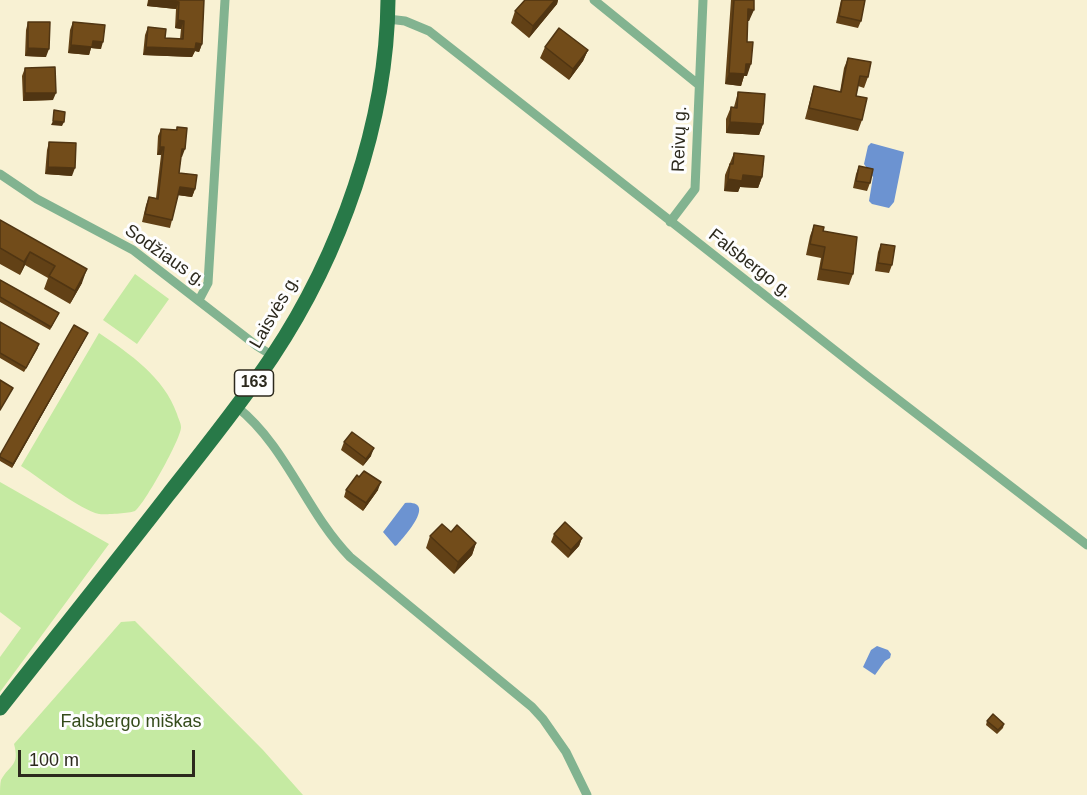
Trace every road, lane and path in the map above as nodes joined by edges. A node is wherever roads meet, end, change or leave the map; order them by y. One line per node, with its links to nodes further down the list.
1 (225, 0): 9 (street)
2 (388, 0): 5 (main road, Laisvės g. / 163)
3 (594, 0): 6 (street, Reivų g.)
4 (703, 0): 6 (street, Reivų g.)
5 (388, 19): 8 (street, Falsbergo g.); 10 (main road, Laisvės g. / 163)
6 (699, 85): 8 (street, Reivų g.)
7 (0, 174): 9 (street, Sodžiaus g.)
8 (670, 222): 12 (street, Falsbergo g.)
9 (199, 300): 10 (street, Sodžiaus g.)
10 (273, 356): 11 (main road, Laisvės g. / 163)
11 (237, 407): 13 (main road, Laisvės g. / 163); 14 (street)
12 (1087, 545)
13 (0, 708)
14 (587, 795)

